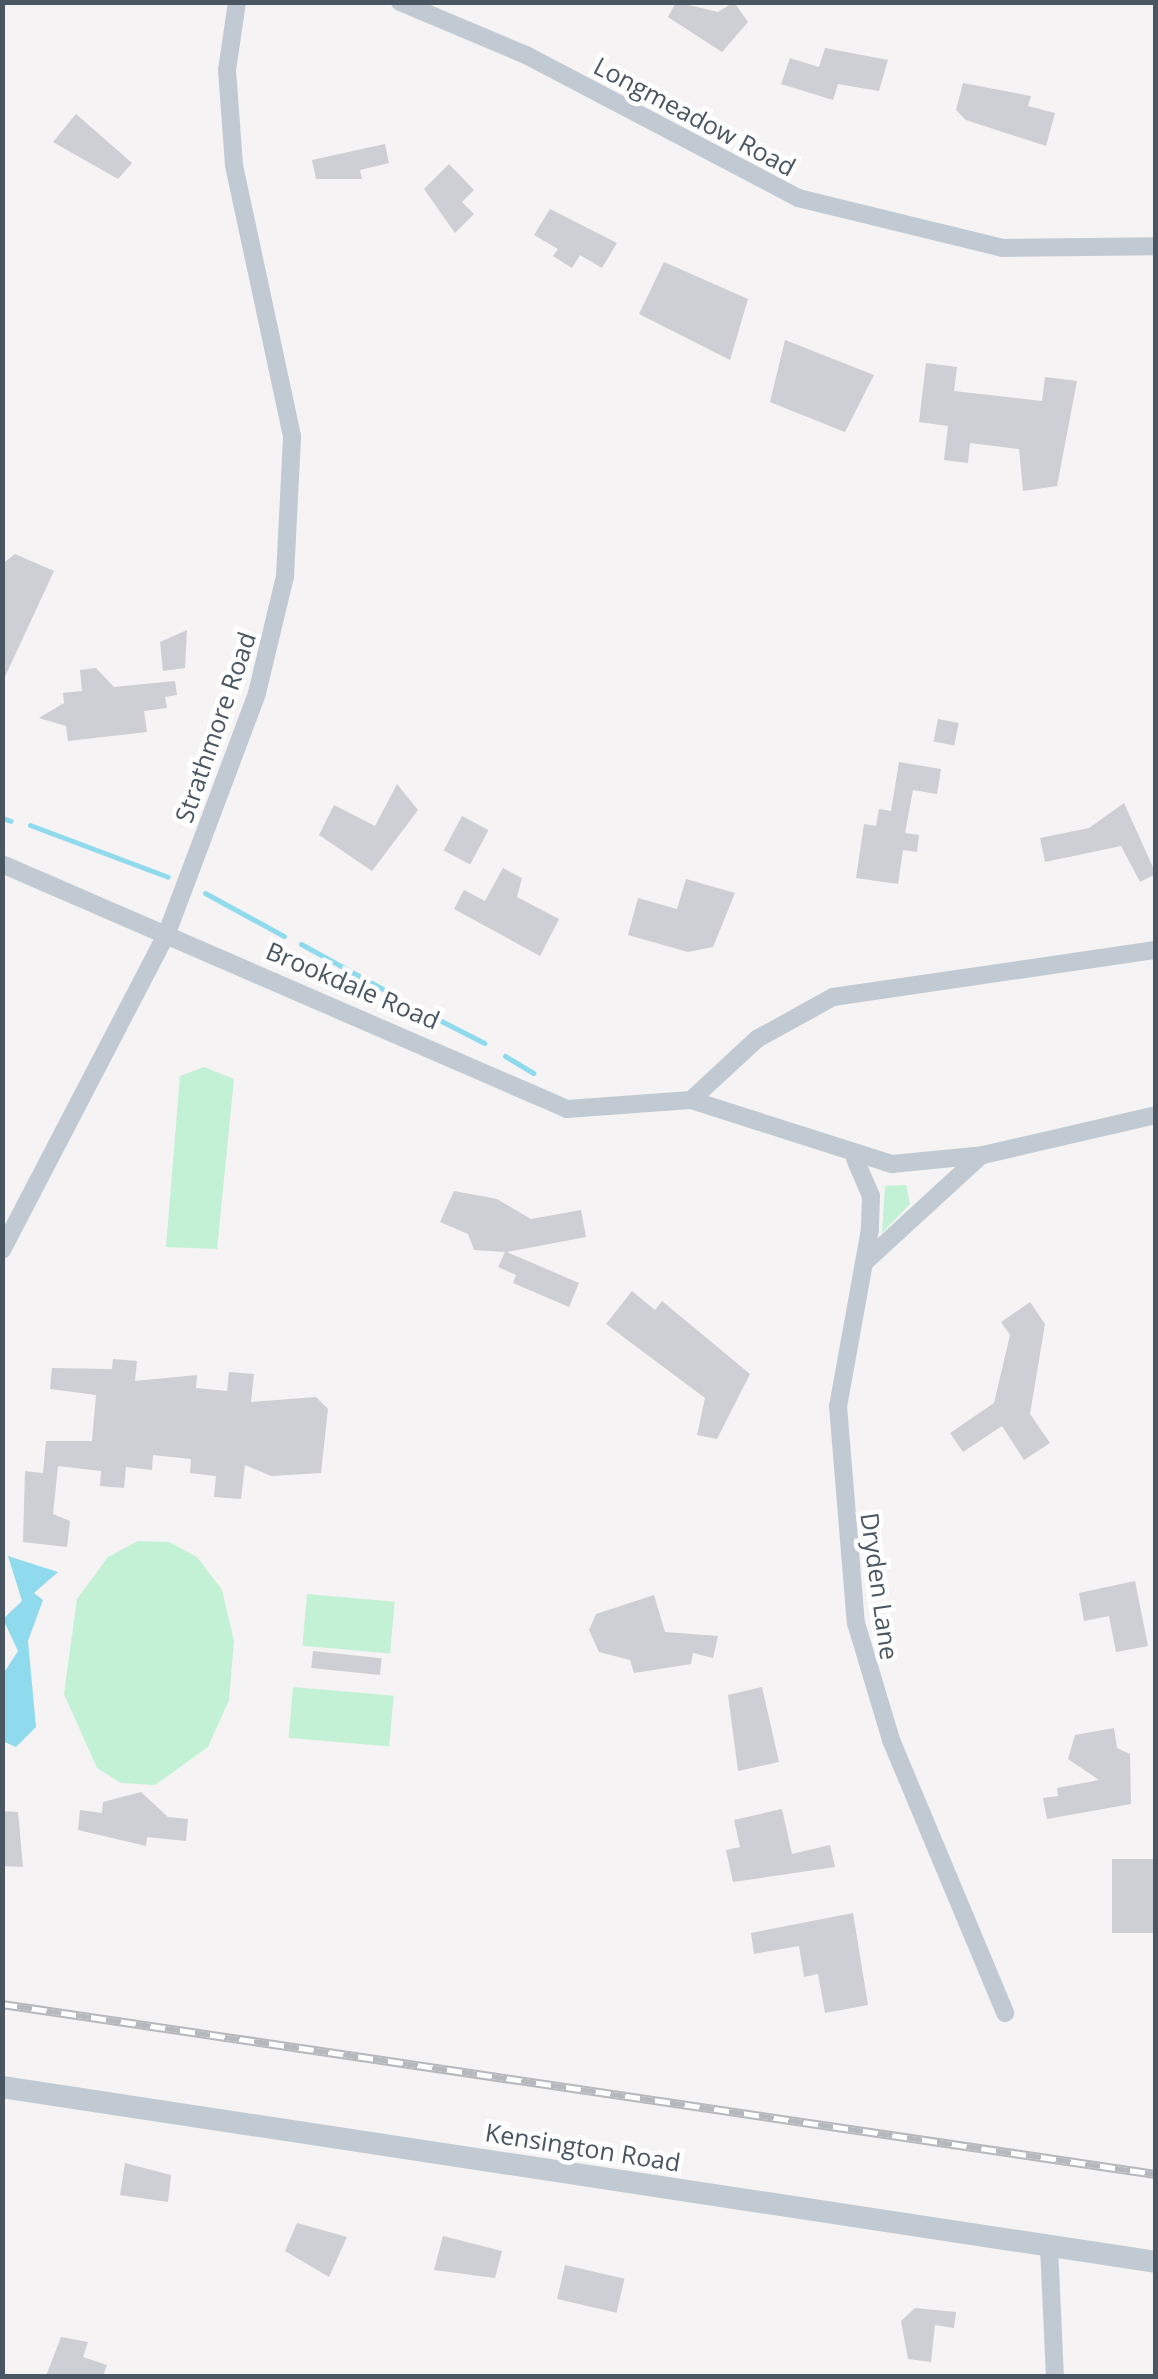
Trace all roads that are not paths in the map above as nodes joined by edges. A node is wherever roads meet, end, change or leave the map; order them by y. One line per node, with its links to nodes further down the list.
1 (237, 2): 5 (street, Strathmore Road)
2 (400, 2): 3 (street, Longmeadow Road)
3 (1156, 246)
4 (2, 864): 5 (street, Brookdale Road)
5 (167, 933): 7 (street, Brookdale Road); 11 (street, Strathmore Road)
6 (1156, 950): 7 (street)
7 (691, 1100): 10 (street, Brookdale Road)
8 (1156, 1115): 9 (street, Brookdale Road)
9 (983, 1155): 10 (street, Brookdale Road); 12 (street)
10 (855, 1158): 12 (street, Dryden Lane)
11 (2, 1250)
12 (865, 1262): 13 (street, Dryden Lane)
13 (1006, 2013)
14 (2, 2087): 15 (street, Kensington Road)
15 (1049, 2246): 16 (street, Kensington Road); 17 (street)
16 (1156, 2262)
17 (1055, 2376)

